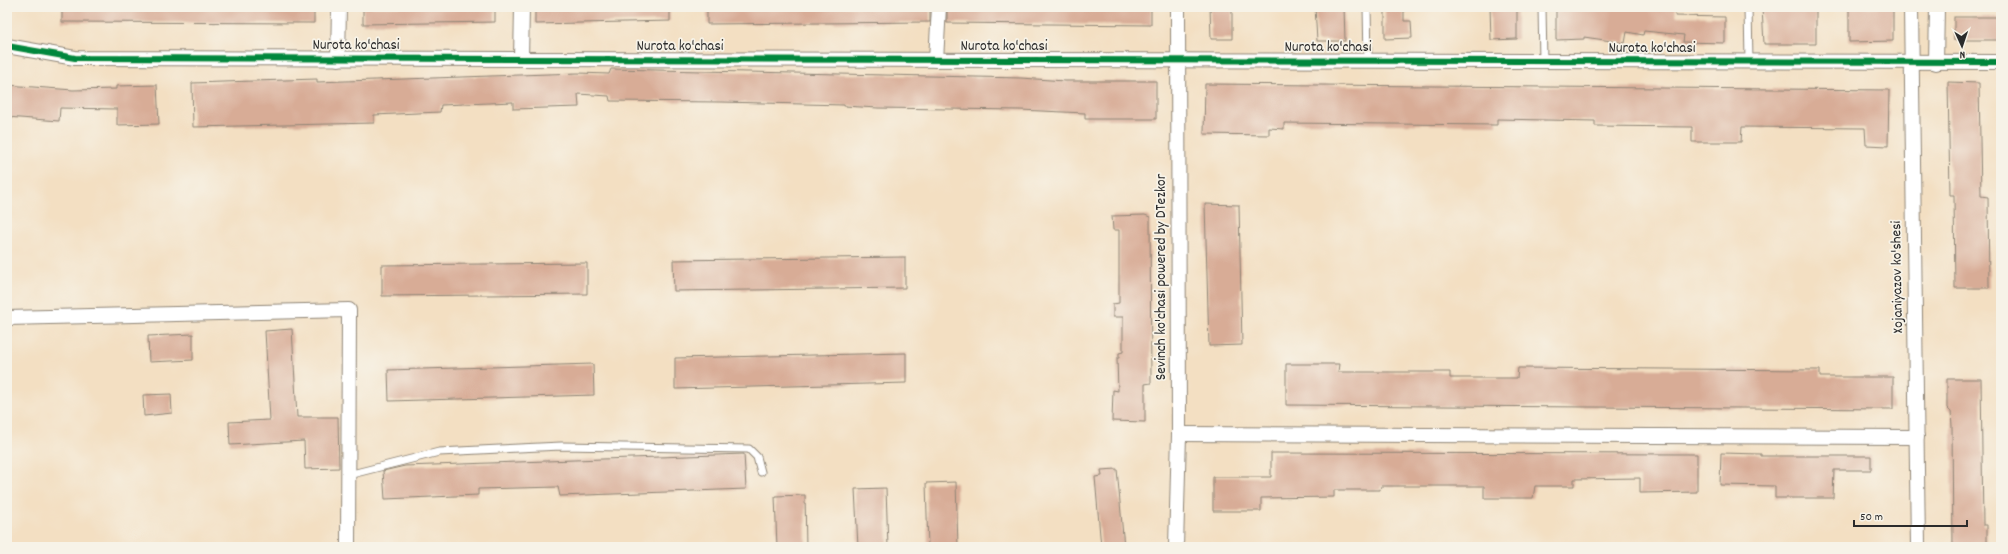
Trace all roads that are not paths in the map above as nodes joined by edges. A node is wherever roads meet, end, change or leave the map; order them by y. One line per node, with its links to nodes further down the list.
1 (339, 7): 11 (street)
2 (522, 7): 12 (street)
3 (939, 7): 13 (street)
4 (1178, 7): 14 (street, Sevinch ko'chasi powered by DTezkor)
5 (1367, 7): 15 (lane)
6 (1542, 7): 16 (lane)
7 (1748, 7): 17 (lane)
8 (1911, 7): 19 (street, Xojaniyazov ko'shesi)
9 (1937, 7): 20 (street)
10 (7, 46): 11 (street, Nurota ko'chasi)
11 (338, 59): 12 (street, Nurota ko'chasi)
12 (522, 59): 13 (street, Nurota ko'chasi)
13 (936, 60): 14 (street, Nurota ko'chasi)
14 (1179, 61): 15 (street, Nurota ko'chasi); 22 (street, Sevinch ko'chasi powered by DTezkor)
15 (1368, 61): 16 (street, Nurota ko'chasi)
16 (1543, 62): 17 (street, Nurota ko'chasi)
17 (1749, 62): 19 (street, Nurota ko'chasi)
18 (2001, 62): 20 (street, Nurota ko'chasi)
19 (1912, 63): 20 (street, Nurota ko'chasi); 23 (street, Xojaniyazov ko'shesi)
20 (1936, 63)
21 (7, 318): 25 (street)
22 (1179, 434): 23 (street); 27 (street, Sevinch ko'chasi powered by DTezkor)
23 (1917, 437): 28 (street, Xojaniyazov ko'shesi)
24 (761, 472): 25 (lane)
25 (348, 475): 26 (street)
26 (348, 547)
27 (1176, 547)
28 (1918, 547)

